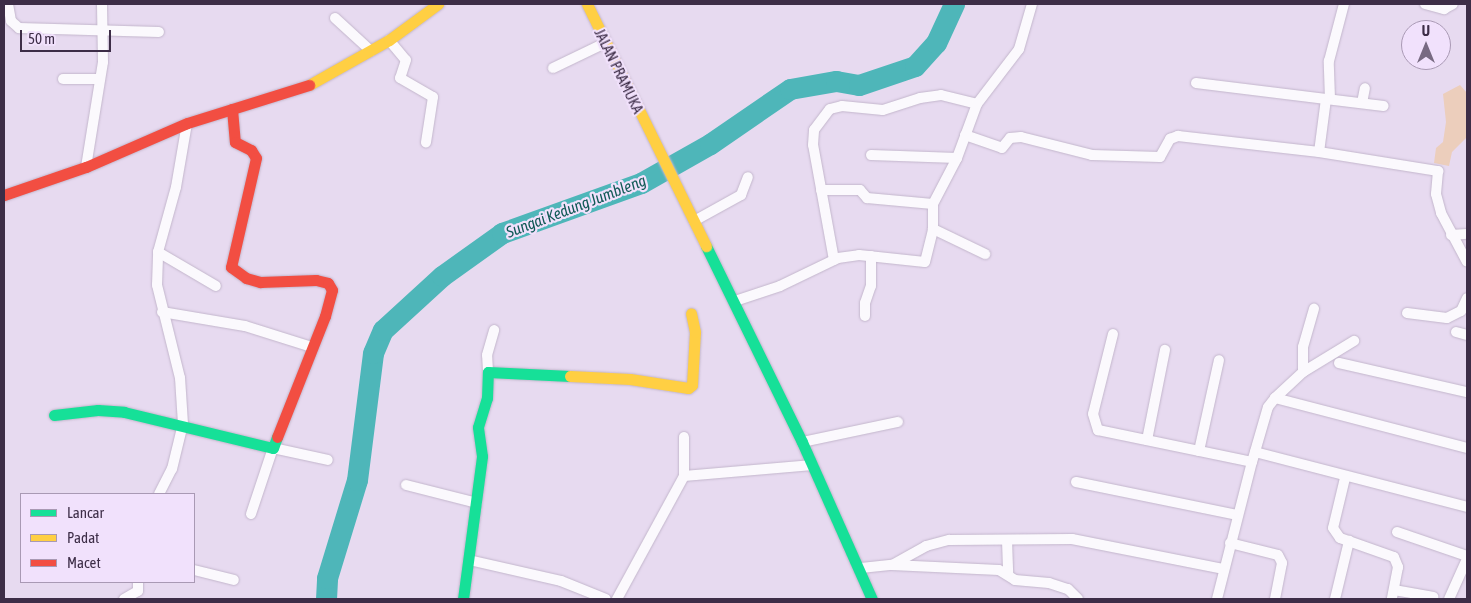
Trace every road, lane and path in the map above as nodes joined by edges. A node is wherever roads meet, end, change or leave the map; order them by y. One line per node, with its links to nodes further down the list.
1 (8, 4): 10 (street)
2 (102, 4): 10 (street)
3 (438, 4): 12 (street)
4 (587, 4): 13 (street, JALAN PRAMUKA)
5 (1032, 4): 22 (street)
6 (1344, 4): 20 (street)
7 (1425, 4): 8 (street)
8 (1453, 4)
9 (335, 18): 14 (street)
10 (102, 32): 11 (street); 17 (street)
11 (159, 32)
12 (389, 40): 14 (street); 27 (street)
13 (605, 43): 15 (street); 36 (street, JALAN PRAMUKA)
14 (371, 51): 24 (street)
15 (552, 68)
16 (62, 79): 17 (street)
17 (100, 79): 31 (street)
18 (1196, 83): 20 (street)
19 (1365, 88): 21 (street)
20 (1328, 99): 21 (street); 28 (street)
21 (1362, 103): 23 (street)
22 (977, 104): 26 (street); 33 (street)
23 (1384, 106)
24 (232, 109): 25 (street); 58 (street)
25 (186, 123): 31 (street); 40 (street)
26 (965, 135): 28 (street); 30 (street)
27 (426, 142)
28 (1318, 152): 39 (street)
29 (871, 155): 30 (street)
30 (957, 158): 35 (street)
31 (86, 167): 34 (street)
32 (748, 177): 36 (street)
33 (821, 190): 35 (street); 43 (street)
34 (4, 196)
35 (933, 204): 37 (street)
36 (694, 221): 47 (street, JALAN PRAMUKA)
37 (933, 228): 41 (street); 42 (street)
38 (1467, 234): 39 (street)
39 (1451, 235): 44 (street)
40 (158, 252): 45 (street); 49 (street)
41 (985, 254)
42 (871, 256): 43 (street); 52 (street)
43 (834, 260): 47 (street)
44 (1467, 262)
45 (216, 286)
46 (1467, 298): 51 (street)
47 (735, 301): 71 (street, JALAN PRAMUKA)
48 (1314, 309): 63 (street)
49 (162, 312): 58 (street); 68 (street)
50 (691, 313): 62 (street)
51 (1407, 313)
52 (865, 316)
53 (494, 330): 62 (street)
54 (1456, 332): 56 (street)
55 (1113, 334): 70 (street)
56 (1467, 335)
57 (1354, 341): 63 (street)
58 (312, 348): 72 (street)
59 (1165, 350): 70 (street)
60 (1219, 360): 74 (street)
61 (1340, 363): 64 (street)
62 (488, 372): 83 (street)
63 (1303, 372): 65 (street)
64 (1467, 392)
65 (1275, 398): 73 (street); 75 (street)
66 (54, 415): 68 (street)
67 (898, 422): 71 (street)
68 (184, 424): 72 (street); 82 (street)
69 (684, 437): 78 (street)
70 (1147, 440): 74 (street)
71 (802, 442): 77 (street, JALAN PRAMUKA)
72 (273, 448): 76 (street); 85 (street)
73 (1467, 448)
74 (1199, 450): 75 (street)
75 (1253, 457): 79 (street); 86 (street)
76 (328, 460)
77 (813, 465): 78 (street); 94 (street, JALAN PRAMUKA)
78 (684, 476): 105 (street)
79 (1345, 478): 84 (street); 89 (street)
80 (1076, 482): 86 (street)
81 (406, 485): 83 (street)
82 (160, 493)
83 (477, 503): 92 (street)
84 (1467, 508)
85 (251, 514)
86 (1238, 514): 90 (street)
87 (1397, 532): 91 (street)
88 (1007, 540): 93 (street); 95 (street); 97 (street)
89 (1349, 541): 100 (street); 110 (street)
90 (1230, 543): 95 (street); 109 (street)
91 (1467, 558): 111 (street)
92 (469, 560): 103 (street); 104 (street)
93 (892, 565): 94 (street); 97 (street)
94 (861, 568): 106 (street, JALAN PRAMUKA)
95 (1224, 569): 108 (street)
96 (195, 570): 98 (street)
97 (1008, 573): 107 (street)
98 (234, 580)
99 (138, 583): 102 (street)
100 (1393, 595): 101 (street)
101 (1433, 597)
102 (124, 599)
103 (463, 599)
104 (606, 599)
105 (617, 599)
106 (872, 599)
107 (1078, 599)
108 (1217, 599)
109 (1274, 599)
110 (1335, 599)
111 (1452, 599)

